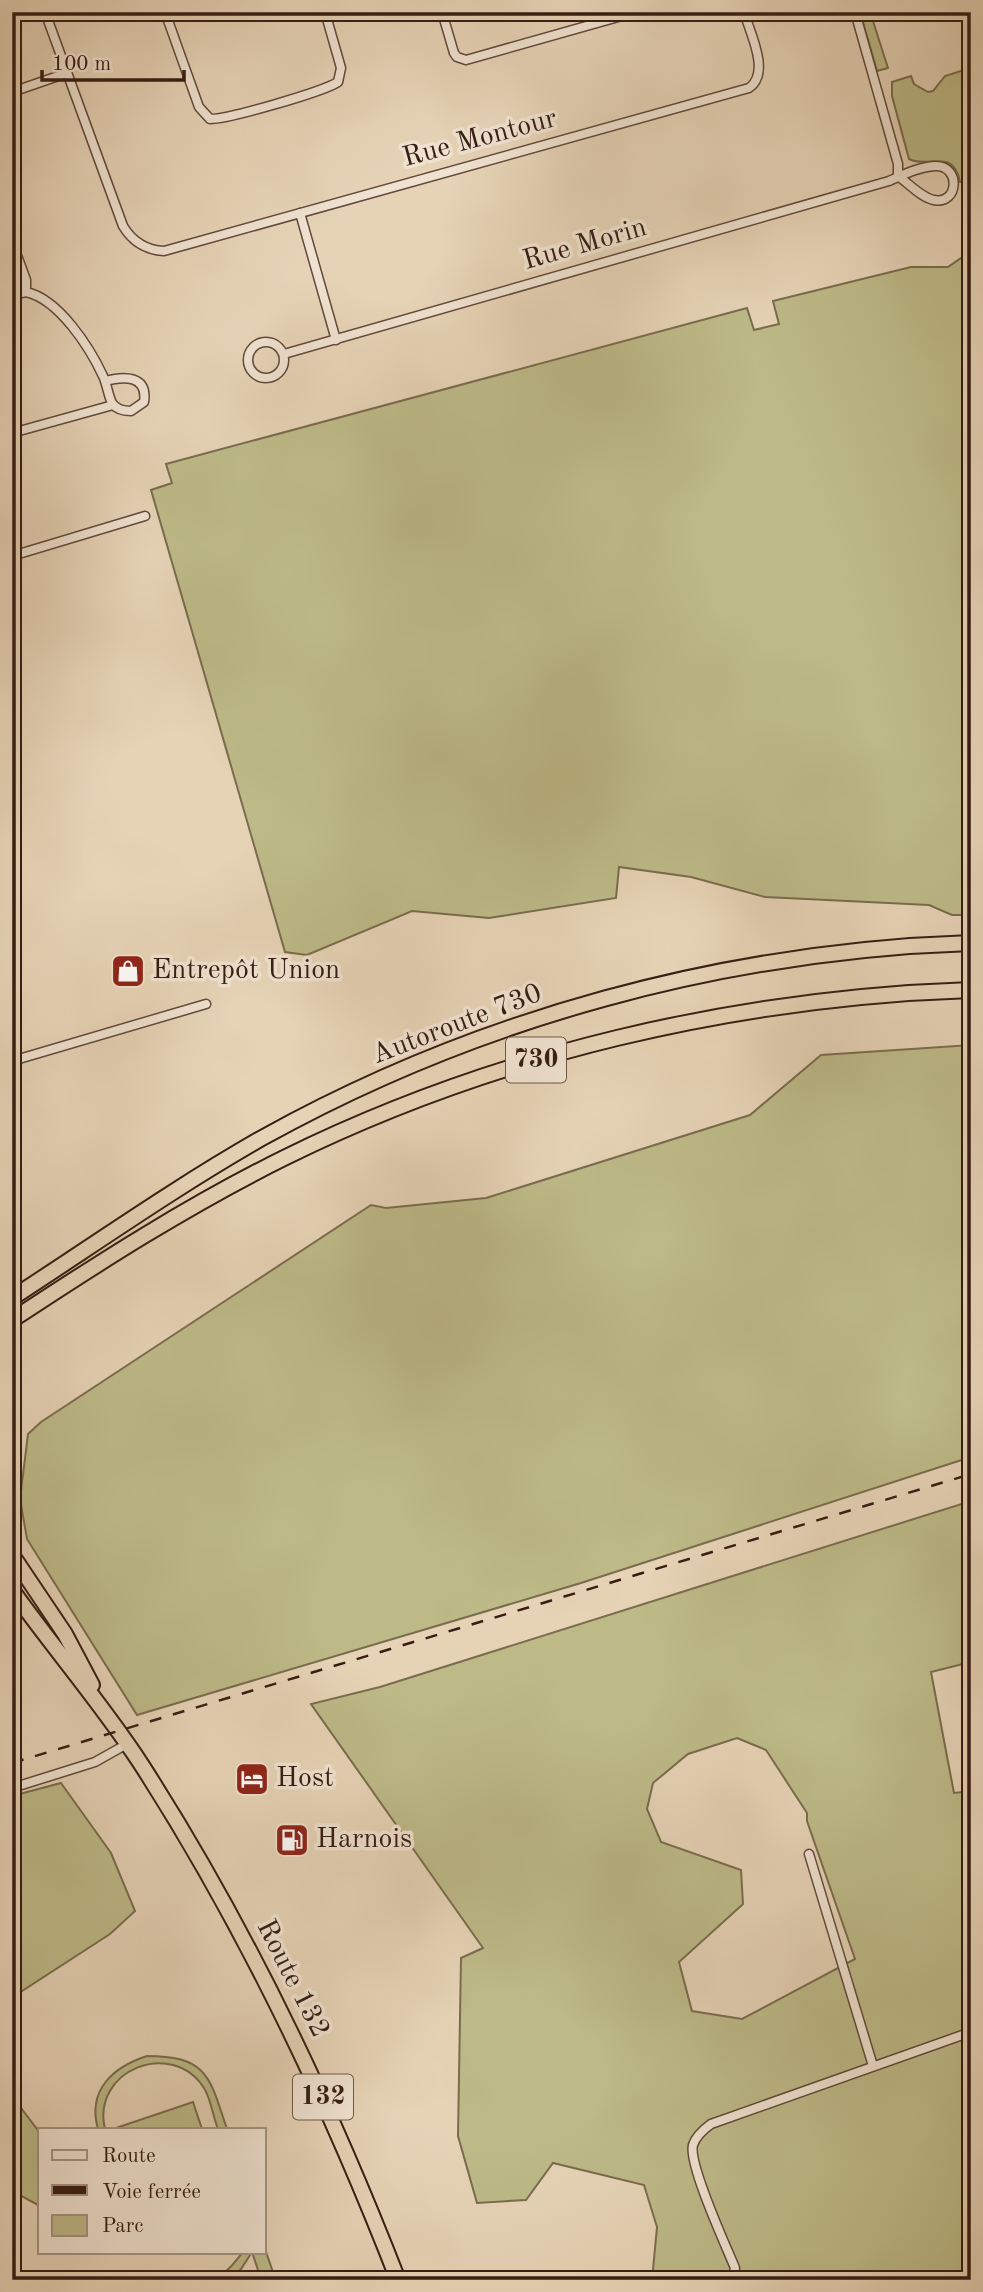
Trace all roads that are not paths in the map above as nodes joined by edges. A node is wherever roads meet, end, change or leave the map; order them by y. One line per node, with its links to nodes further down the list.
1 (45, 12): 8 (street)
2 (165, 12): 3 (street)
3 (325, 12)
4 (442, 12): 5 (street)
5 (636, 12)
6 (744, 12): 11 (street, Rue Montour)
7 (855, 12): 10 (street)
8 (67, 73): 9 (street); 11 (street, Rue Montour)
9 (12, 92)
10 (898, 176): 10 (street, Rue Morin); 15 (street, Rue Morin)
11 (300, 213): 15 (street)
12 (12, 242): 13 (street)
13 (26, 292): 14 (street); 17 (street)
14 (12, 295)
15 (336, 340): 16 (street, Rue Morin)
16 (284, 354): 16 (street)
17 (105, 381): 18 (street); 18 (street)
18 (113, 405): 19 (street)
19 (12, 433)
20 (145, 516): 21 (street)
21 (12, 556)
22 (971, 943): 26 (highway, Autoroute 730 / 730)
23 (971, 990): 27 (highway, Autoroute 730 / 730)
24 (206, 1004): 25 (street)
25 (12, 1061)
26 (12, 1298)
27 (12, 1320)
28 (12, 1555): 30 (highway, Route 132 / 132)
29 (12, 1590): 30 (highway, Route 132 / 132)
30 (110, 1717): 31 (highway, Route 132 / 132)
31 (127, 1744): 32 (street); 36 (highway, Route 132 / 132)
32 (12, 1788)
33 (809, 1854): 35 (street)
34 (971, 2032): 35 (street)
35 (873, 2066): 37 (street)
36 (398, 2280)
37 (732, 2280)

